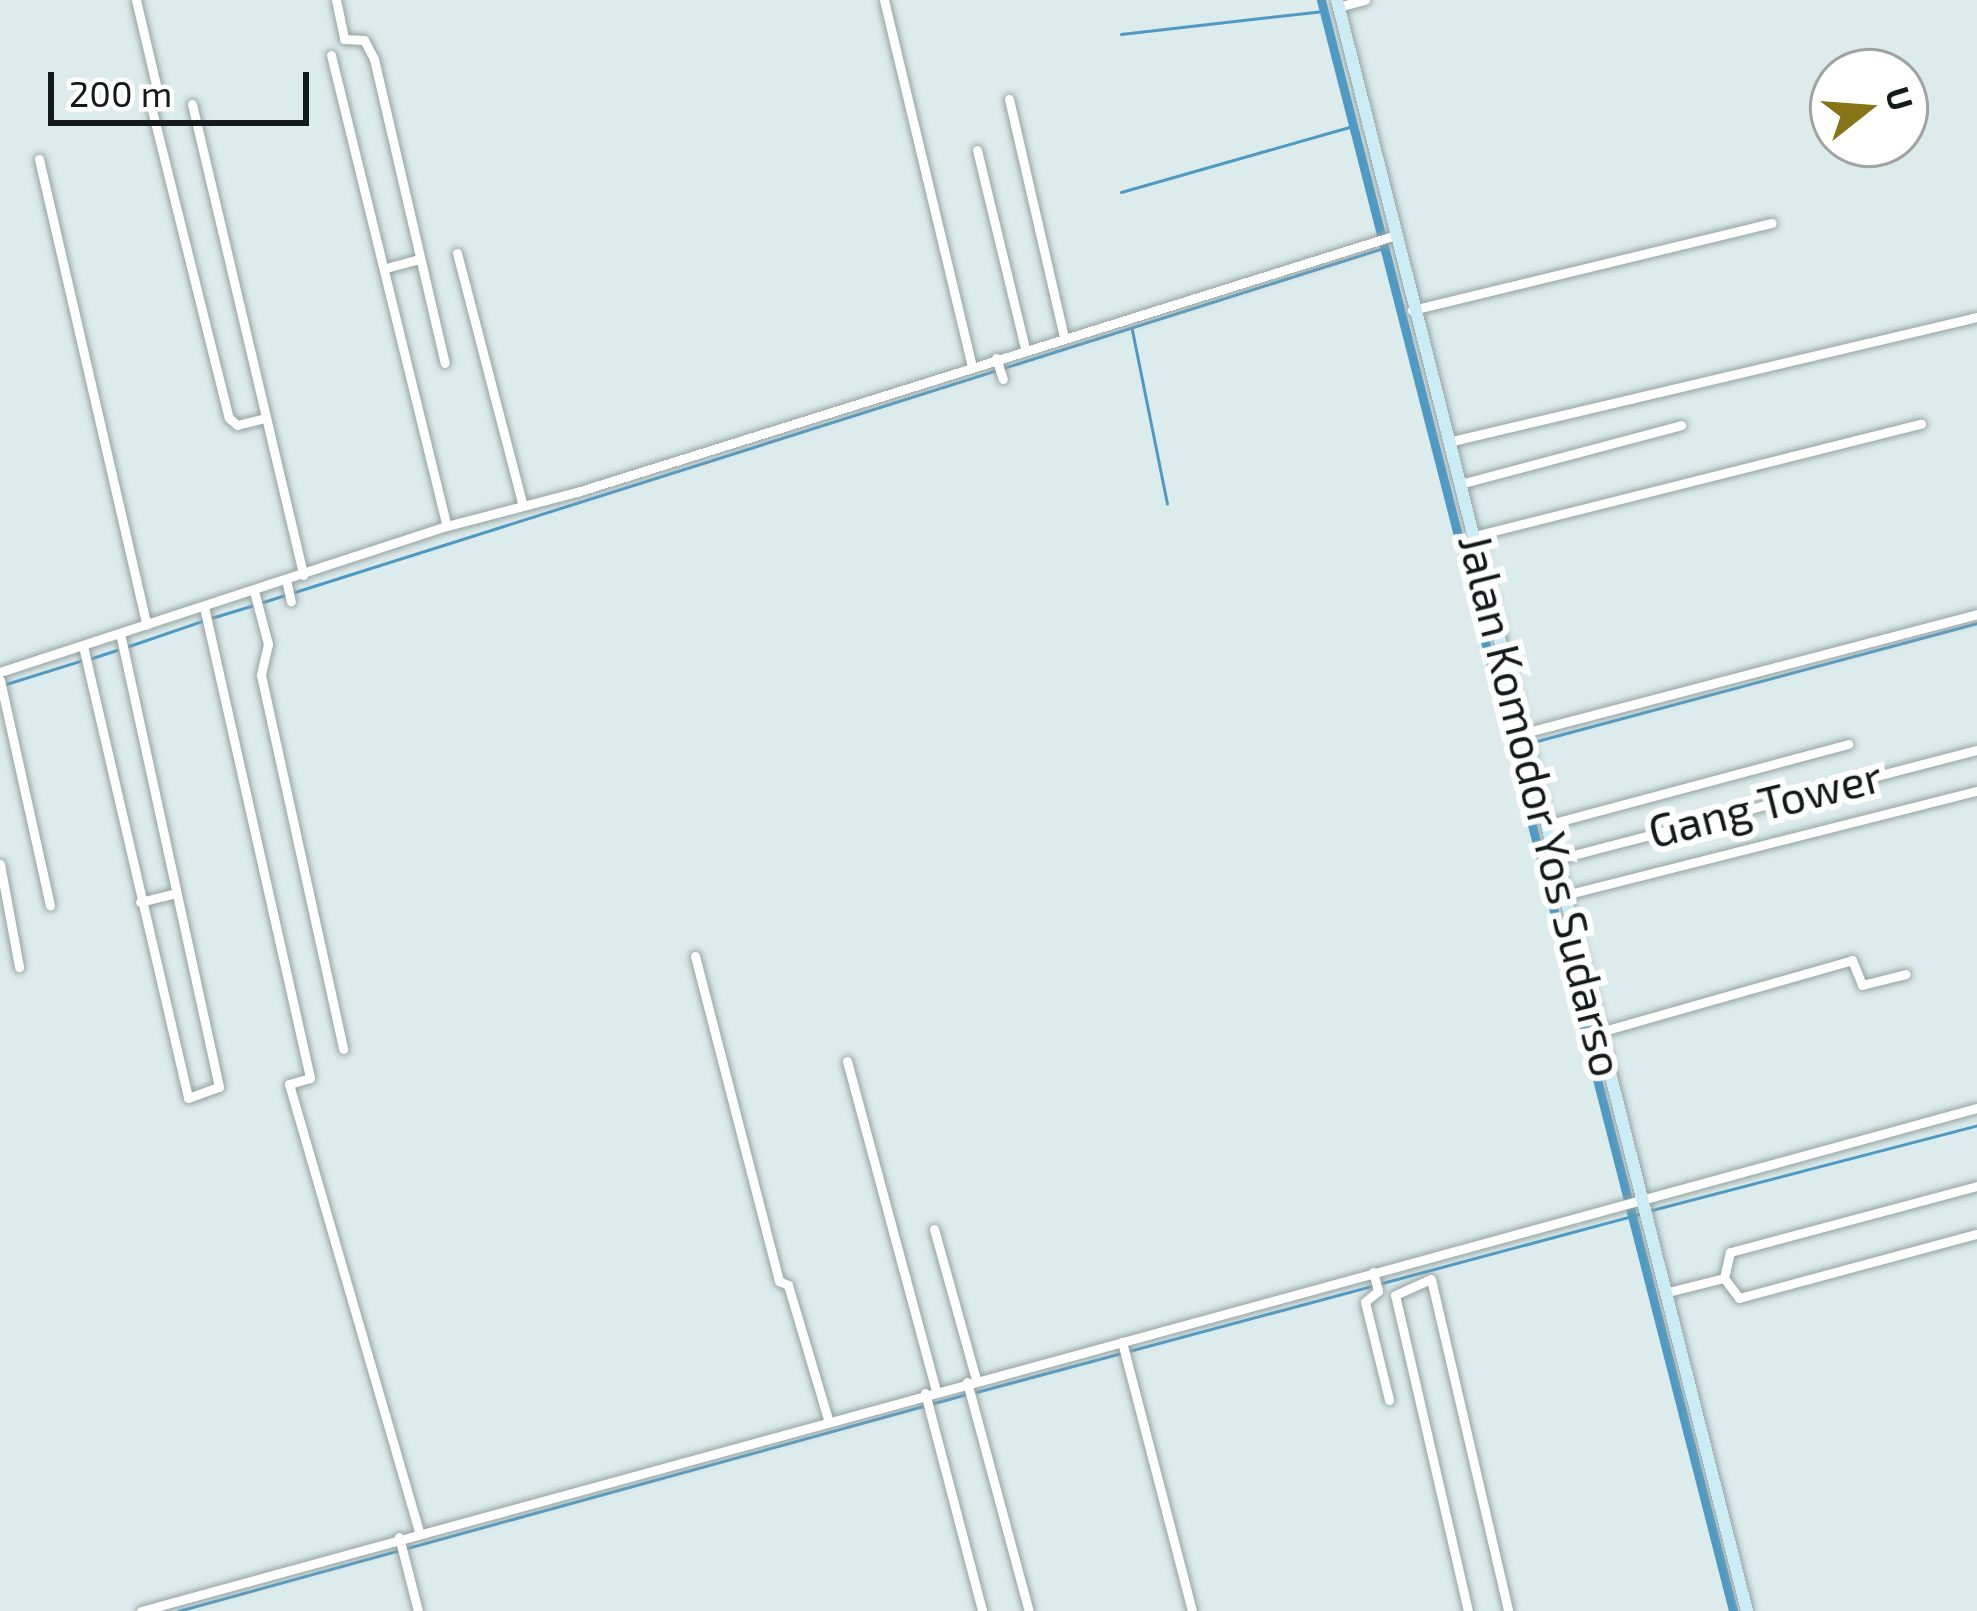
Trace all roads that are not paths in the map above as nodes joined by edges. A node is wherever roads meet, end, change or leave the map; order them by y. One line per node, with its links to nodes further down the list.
1 (136, 0): 22 (street)
2 (336, 0): 14 (street)
3 (884, 0): 21 (street)
4 (1365, 0): 5 (street)
5 (1337, 4): 12 (street, Jalan Komodor Yos Sudarso)
6 (331, 55): 15 (street)
7 (1009, 99): 18 (street)
8 (192, 104): 22 (street)
9 (977, 150): 19 (street)
10 (39, 158): 34 (street)
11 (1772, 223): 16 (street)
12 (1393, 236): 16 (street, Jalan Komodor Yos Sudarso); 18 (street)
13 (457, 253): 27 (street)
14 (420, 259): 15 (street); 20 (street)
15 (386, 268): 28 (street)
16 (1412, 310): 25 (street, Jalan Komodor Yos Sudarso)
17 (1977, 317): 25 (street)
18 (1064, 337): 19 (street)
19 (1025, 348): 21 (street)
20 (445, 364)
21 (972, 366): 27 (street)
22 (266, 418): 30 (street)
23 (1921, 424): 29 (street)
24 (1681, 425): 26 (street)
25 (1448, 442): 26 (street, Jalan Komodor Yos Sudarso)
26 (1460, 484): 29 (street, Jalan Komodor Yos Sudarso)
27 (523, 506): 28 (street)
28 (447, 526): 30 (street)
29 (1474, 536): 38 (street, Jalan Komodor Yos Sudarso)
30 (303, 575): 31 (street)
31 (255, 594): 33 (street); 53 (street)
32 (1977, 614): 38 (street)
33 (206, 615): 34 (street); 70 (street)
34 (147, 625): 35 (street)
35 (122, 644): 36 (street); 45 (street)
36 (85, 655): 37 (street); 47 (street)
37 (1, 681): 48 (street)
38 (1525, 740): 42 (street, Jalan Komodor Yos Sudarso)
39 (1848, 744): 42 (street)
40 (1977, 750): 43 (street, Gang Tower)
41 (1976, 790): 46 (street)
42 (1546, 825): 43 (street, Jalan Komodor Yos Sudarso)
43 (1554, 860): 46 (street, Jalan Komodor Yos Sudarso)
44 (0, 864): 50 (street)
45 (176, 893): 47 (street); 47 (street)
46 (1564, 895): 52 (street, Jalan Komodor Yos Sudarso)
47 (140, 902)
48 (50, 907)
49 (695, 956): 69 (street)
50 (19, 967)
51 (1906, 974): 52 (street)
52 (1600, 1032): 57 (street, Jalan Komodor Yos Sudarso)
53 (343, 1049)
54 (847, 1061): 67 (street)
55 (1977, 1108): 57 (street)
56 (1977, 1186): 62 (street)
57 (1640, 1202): 60 (street); 64 (street, Jalan Komodor Yos Sudarso)
58 (934, 1229): 66 (street)
59 (1977, 1234): 62 (street)
60 (1418, 1262): 61 (street); 63 (street)
61 (1375, 1278): 65 (street); 68 (street)
62 (1724, 1278): 64 (street)
63 (1422, 1279): 78 (street); 79 (street)
64 (1664, 1293): 80 (street, Jalan Komodor Yos Sudarso)
65 (1123, 1349): 66 (street); 77 (street)
66 (971, 1387): 67 (street); 76 (street)
67 (929, 1393): 69 (street); 75 (street)
68 (1389, 1400)
69 (828, 1419): 70 (street)
70 (419, 1532): 71 (street)
71 (399, 1539): 72 (street); 74 (street)
72 (181, 1605): 73 (street)
73 (141, 1611)
74 (418, 1611)
75 (982, 1611)
76 (1029, 1611)
77 (1192, 1611)
78 (1468, 1611)
79 (1508, 1611)
80 (1747, 1611)

